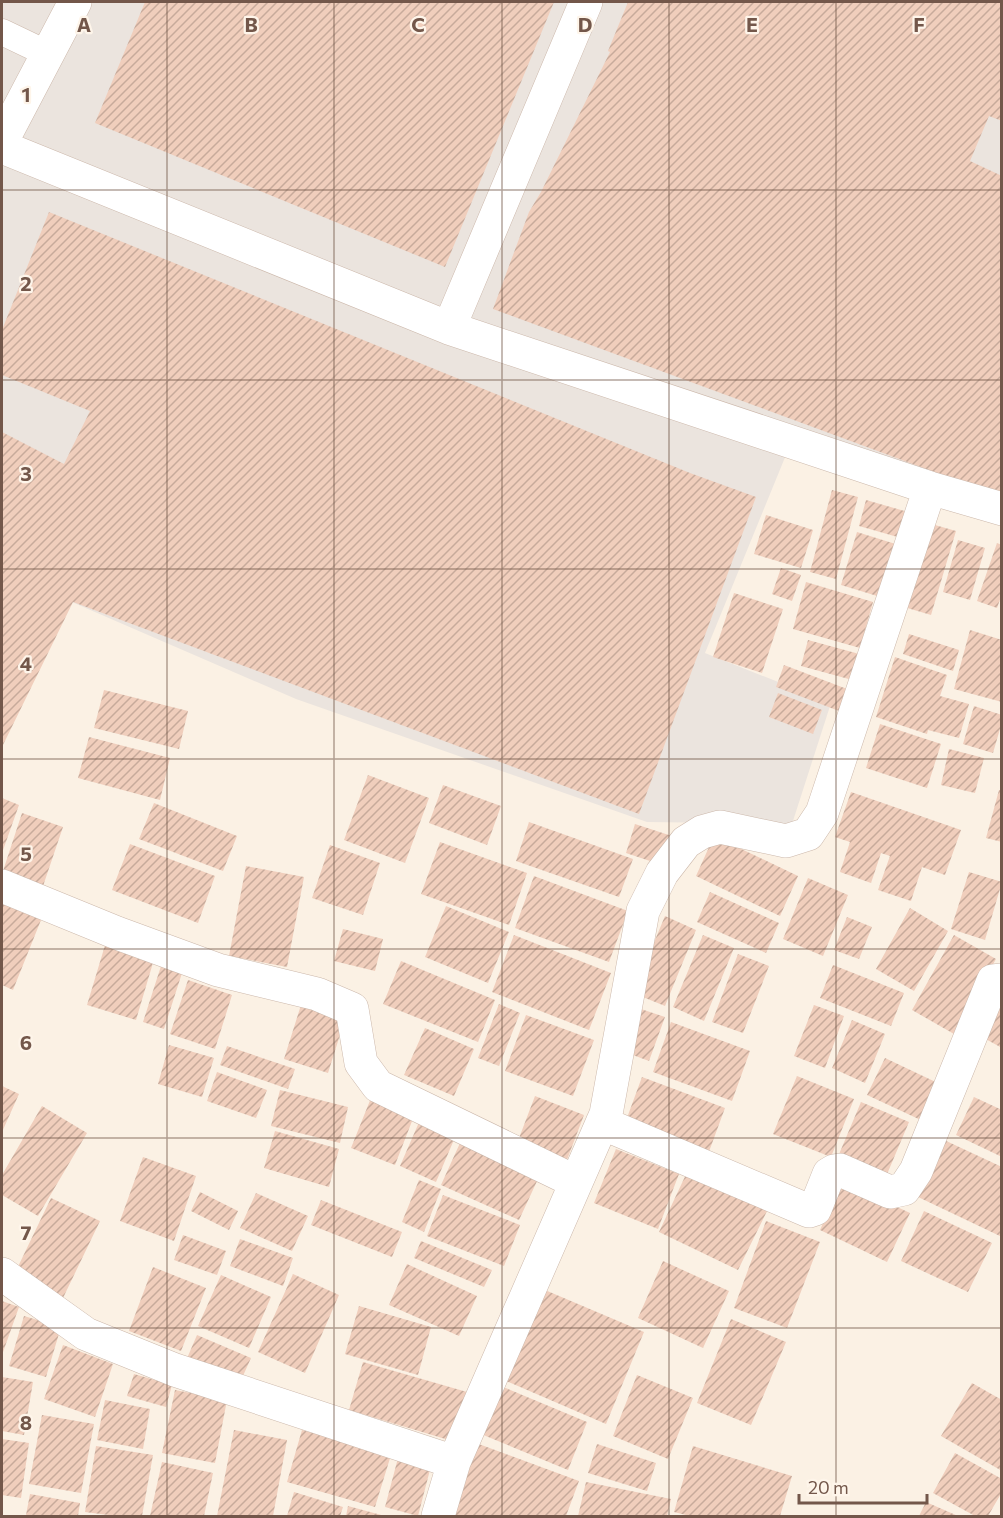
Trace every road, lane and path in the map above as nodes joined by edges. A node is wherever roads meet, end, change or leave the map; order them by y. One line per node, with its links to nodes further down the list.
1 (75, 2): 4 (street)
2 (586, 2): 7 (street)
3 (2, 32): 4 (lane)
4 (48, 54): 5 (street)
5 (2, 141)
6 (2, 147): 7 (street)
7 (449, 328): 8 (street)
8 (930, 488): 9 (street); 12 (street)
9 (1002, 509)
10 (2, 886): 13 (street)
11 (1002, 980): 12 (street)
12 (602, 1123): 13 (street)
13 (576, 1182): 15 (street)
14 (2, 1274): 15 (street)
15 (454, 1462): 16 (street)
16 (438, 1516)

